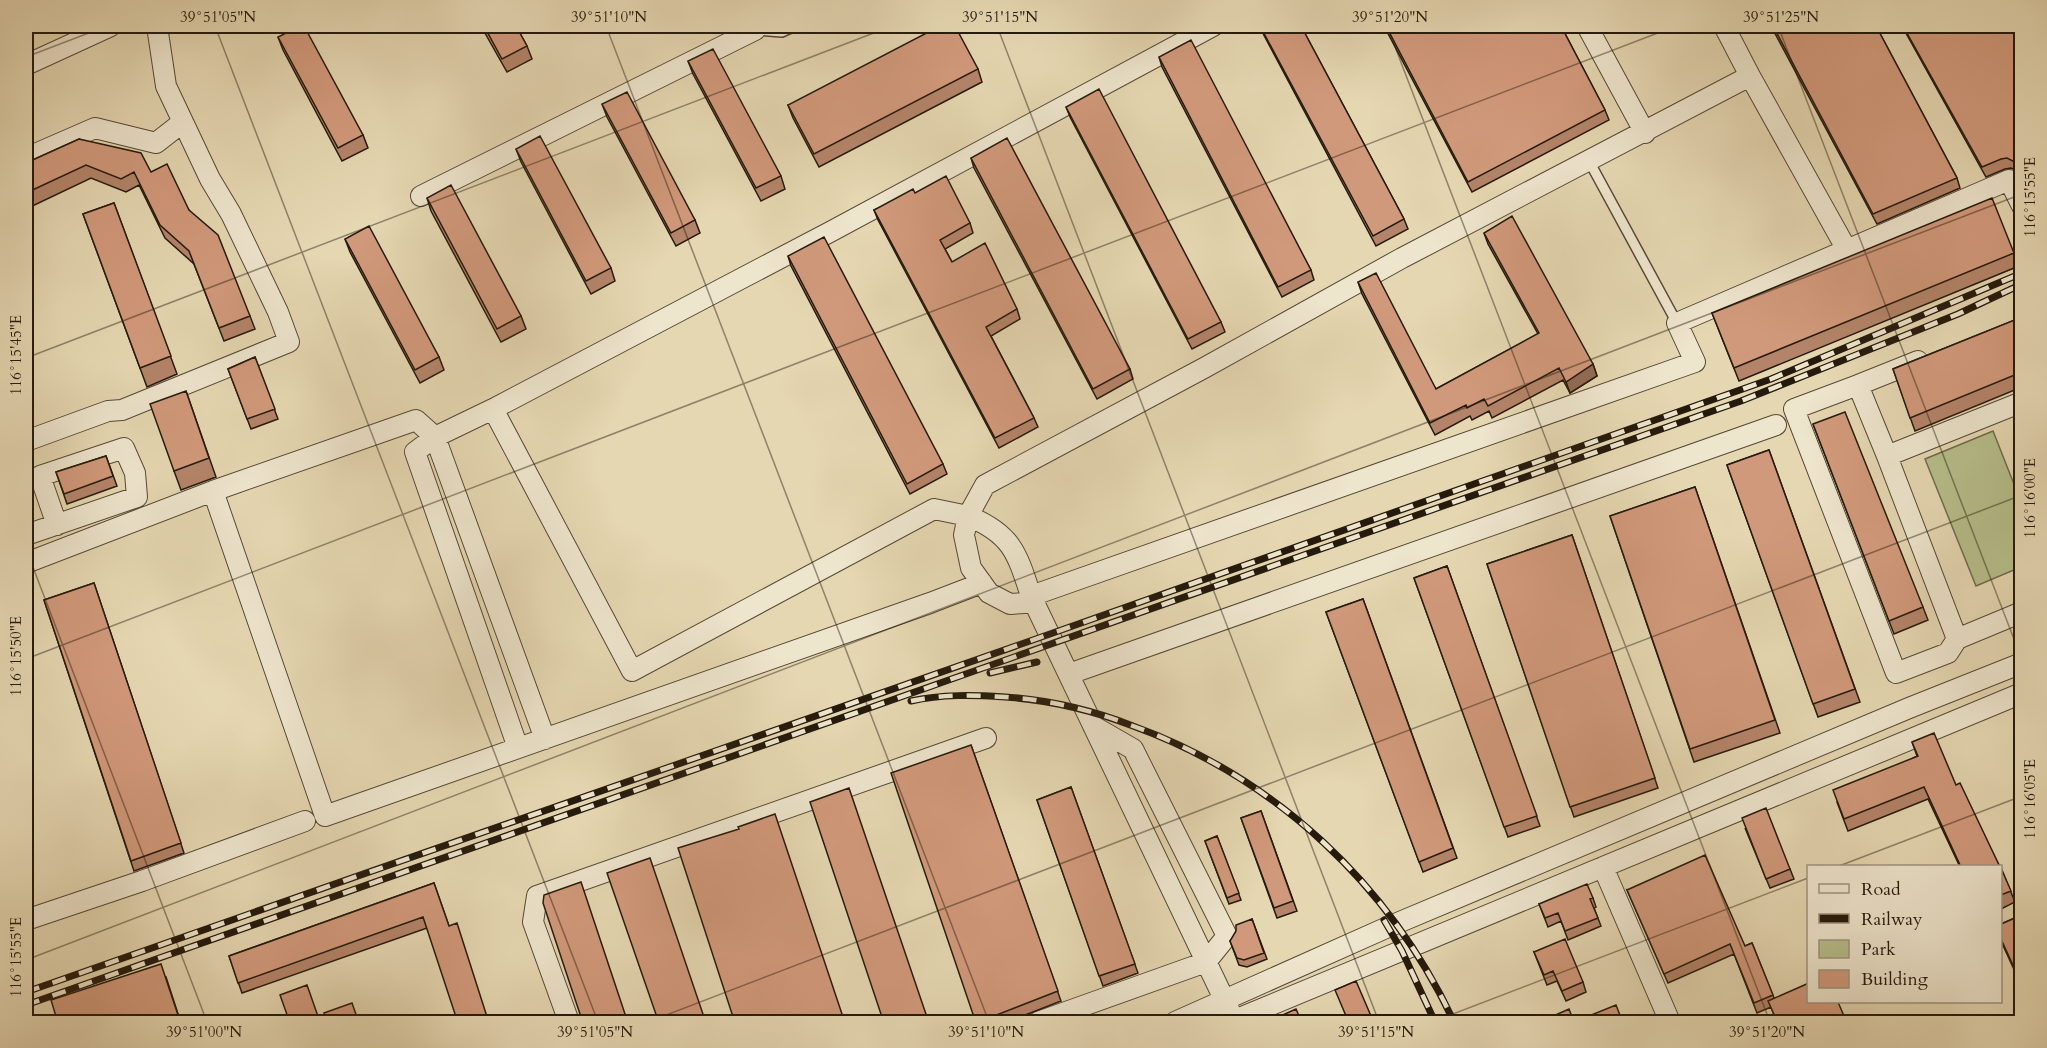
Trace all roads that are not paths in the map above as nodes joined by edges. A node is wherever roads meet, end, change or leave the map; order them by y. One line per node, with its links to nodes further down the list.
1 (111, 26): 8 (street)
2 (157, 26): 10 (street)
3 (795, 26): 7 (lane)
4 (1213, 26): 21 (street)
5 (1587, 26): 11 (street)
6 (1724, 26): 9 (street)
7 (754, 28): 14 (street)
8 (26, 65)
9 (1750, 76): 11 (street); 16 (street)
10 (183, 122): 12 (street); 24 (street)
11 (1645, 133): 13 (street)
12 (26, 158)
13 (1589, 161): 17 (lane); 27 (street)
14 (421, 196)
15 (2022, 206): 16 (street)
16 (1847, 250): 17 (street)
17 (1677, 323): 32 (street)
18 (1934, 354): 19 (street)
19 (1858, 385): 25 (street); 34 (street)
20 (2022, 402): 25 (street)
21 (493, 409): 23 (street); 27 (street)
22 (1776, 425): 36 (street)
23 (435, 437): 26 (street); 40 (street); 41 (street)
24 (26, 441)
25 (1887, 456): 34 (street)
26 (213, 491): 30 (street); 41 (street)
27 (968, 516): 31 (street); 32 (street)
28 (57, 525): 28 (street); 29 (street)
29 (26, 535)
30 (26, 563)
31 (982, 583): 32 (street); 40 (street)
32 (1031, 596): 36 (street)
33 (2022, 612): 34 (street)
34 (1957, 639)
35 (2022, 663): 46 (street)
36 (1069, 674): 38 (street)
37 (2022, 693): 43 (street)
38 (1093, 726): 45 (street); 45 (street)
39 (986, 738): 48 (street)
40 (545, 739): 41 (street)
41 (518, 748)
42 (305, 821): 44 (street)
43 (1603, 867): 47 (street); 51 (street)
44 (26, 920)
45 (1206, 962): 46 (street); 49 (street)
46 (1225, 1001): 47 (street); 50 (street)
47 (1233, 1022)
48 (569, 1023)
49 (1038, 1023)
50 (1175, 1023)
51 (1670, 1023)

